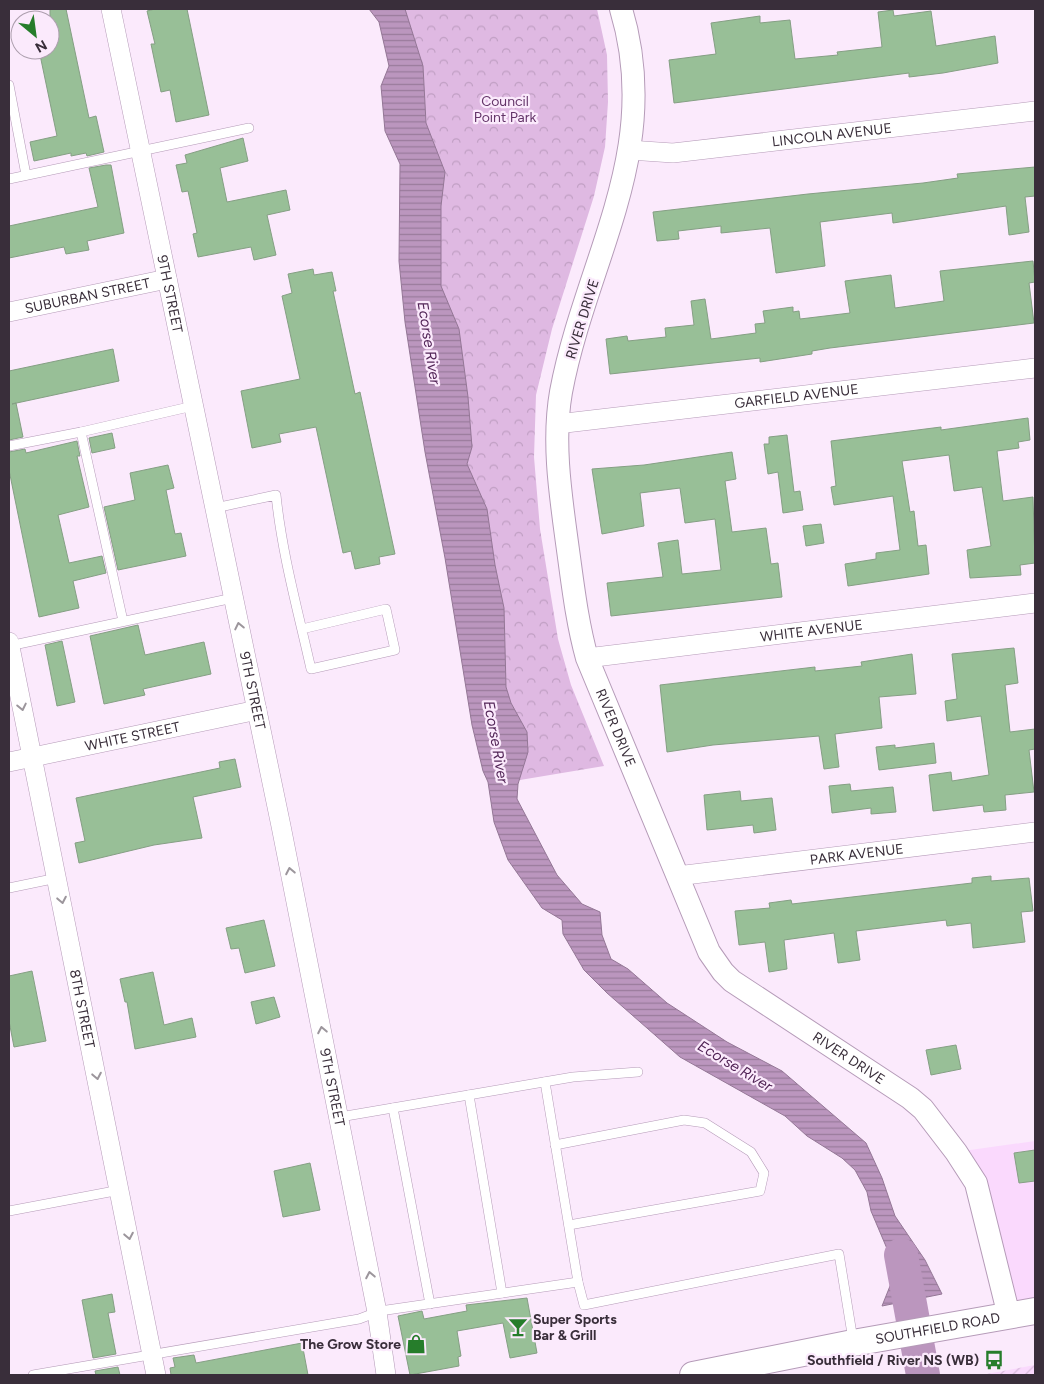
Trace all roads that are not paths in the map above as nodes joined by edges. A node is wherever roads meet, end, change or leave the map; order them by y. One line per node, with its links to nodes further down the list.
1 (111, 9): 6 (street, 9TH STREET)
2 (621, 9): 7 (street, RIVER DRIVE)
3 (9, 85): 8 (lane)
4 (1035, 111): 7 (street, LINCOLN AVENUE)
5 (249, 128): 6 (lane)
6 (140, 150): 8 (lane); 10 (street, 9TH STREET)
7 (629, 150): 14 (street, RIVER DRIVE)
8 (26, 175): 9 (lane)
9 (9, 179)
10 (167, 279): 11 (street, SUBURBAN STREET); 13 (street, 9TH STREET)
11 (9, 312)
12 (1035, 368): 14 (street, GARFIELD AVENUE)
13 (193, 406): 15 (lane); 17 (street, 9TH STREET)
14 (557, 424): 23 (street, RIVER DRIVE)
15 (81, 432): 16 (lane); 20 (lane)
16 (9, 446)
17 (215, 508): 18 (street, 9TH STREET); 21 (lane)
18 (233, 598): 20 (lane); 24 (street, 9TH STREET, one-way to 18)
19 (1035, 603): 23 (street, WHITE AVENUE)
20 (123, 622): 22 (lane)
21 (302, 629): 21 (lane)
22 (9, 644): 25 (street, 8TH STREET, one-way to 25)
23 (587, 658): 28 (street, RIVER DRIVE)
24 (257, 710): 25 (street, WHITE STREET); 35 (street, 9TH STREET, one-way to 24)
25 (33, 757): 26 (street, WHITE STREET); 29 (street, 8TH STREET)
26 (9, 762)
27 (1035, 832): 28 (street, PARK AVENUE)
28 (677, 876): 45 (street, RIVER DRIVE)
29 (57, 878): 30 (lane); 37 (street, 8TH STREET, one-way to 37)
30 (9, 888)
31 (638, 1072): 32 (lane)
32 (545, 1082): 33 (lane); 36 (lane)
33 (469, 1095): 34 (lane); 41 (lane)
34 (393, 1108): 35 (lane); 42 (lane)
35 (340, 1117): 44 (street, 9TH STREET, one-way to 35)
36 (555, 1145): 39 (lane); 39 (lane)
37 (120, 1190): 38 (lane); 47 (street, 8TH STREET, one-way to 47)
38 (9, 1211)
39 (569, 1226): 40 (lane)
40 (578, 1282): 41 (lane); 46 (lane)
41 (502, 1293): 42 (lane)
42 (430, 1304): 44 (lane)
43 (1035, 1311): 45 (main road, SOUTHFIELD ROAD)
44 (377, 1312): 47 (lane); 50 (street, 9TH STREET)
45 (1009, 1316): 46 (main road, SOUTHFIELD ROAD)
46 (853, 1343): 51 (main road, SOUTHFIELD ROAD)
47 (152, 1355): 48 (lane); 49 (street, 8TH STREET)
48 (33, 1375)
49 (156, 1375)
50 (386, 1375)
51 (693, 1375)

